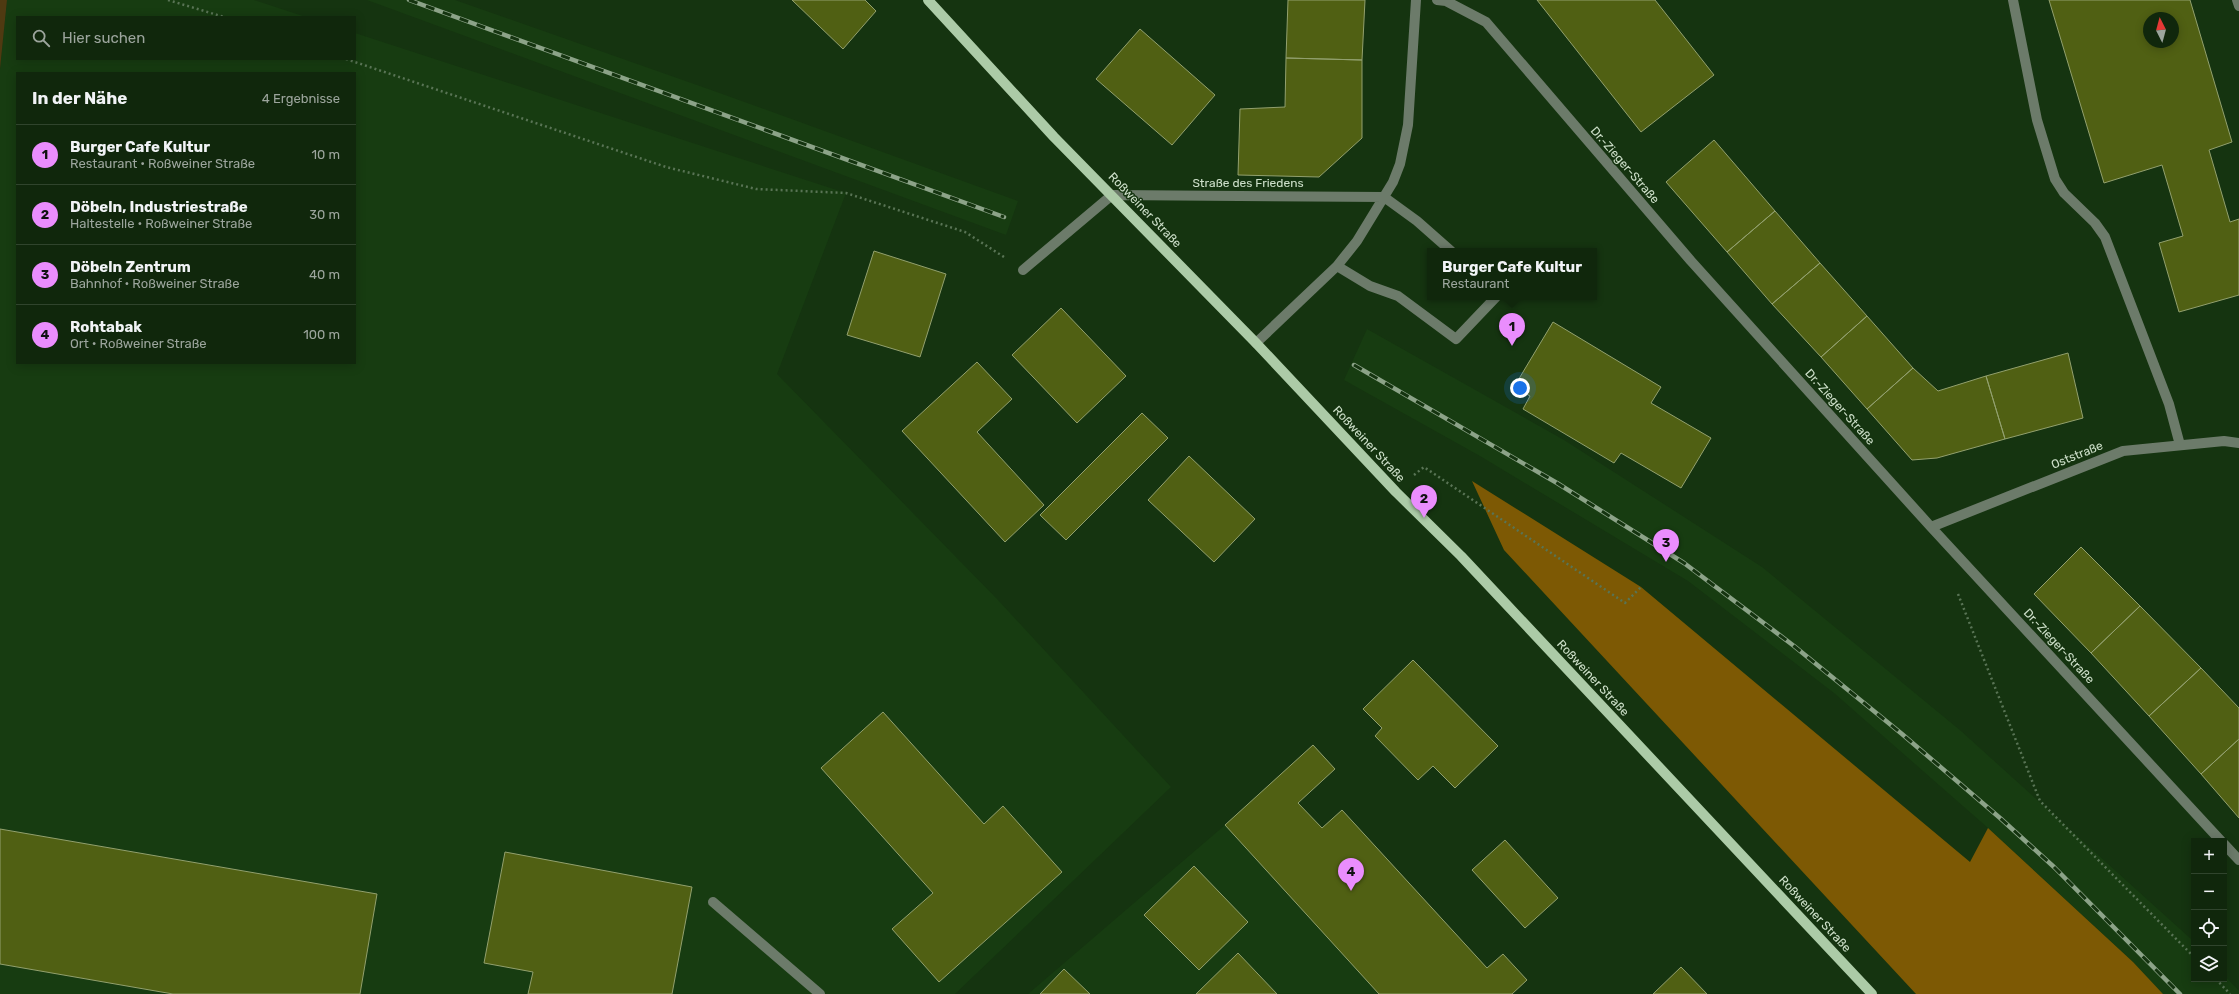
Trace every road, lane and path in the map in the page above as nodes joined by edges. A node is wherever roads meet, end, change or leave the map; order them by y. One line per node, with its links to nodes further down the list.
1 (168, 0): 8 (path)
2 (928, 0): 10 (main road, Roßweiner Straße)
3 (1416, 0): 11 (street)
4 (1437, 0): 20 (street, Dr.-Zieger-Straße)
5 (2013, 0): 18 (street)
6 (2237, 0): 7 (street)
7 (2239, 6)
8 (221, 16)
9 (349, 60): 14 (path)
10 (1112, 195): 11 (street, Straße des Friedens); 14 (street); 16 (main road, Roßweiner Straße)
11 (1384, 197): 12 (street); 13 (street)
12 (1448, 248)
13 (1337, 266): 15 (street); 16 (street)
14 (1023, 270)
15 (1493, 300)
16 (1256, 343): 19 (main road, Roßweiner Straße)
17 (2239, 443): 18 (street, Oststraße)
18 (2180, 445): 20 (street, Oststraße)
19 (1396, 492): 22 (path); 30 (main road, Roßweiner Straße)
20 (1932, 527): 23 (street, Dr.-Zieger-Straße)
21 (1955, 586): 27 (path)
22 (1641, 587)
23 (2218, 838)
24 (2227, 847): 25 (street)
25 (2239, 860)
26 (713, 902): 29 (street)
27 (2191, 954)
28 (2219, 982): 31 (path)
29 (820, 994)
30 (1872, 994)
31 (2230, 994)

